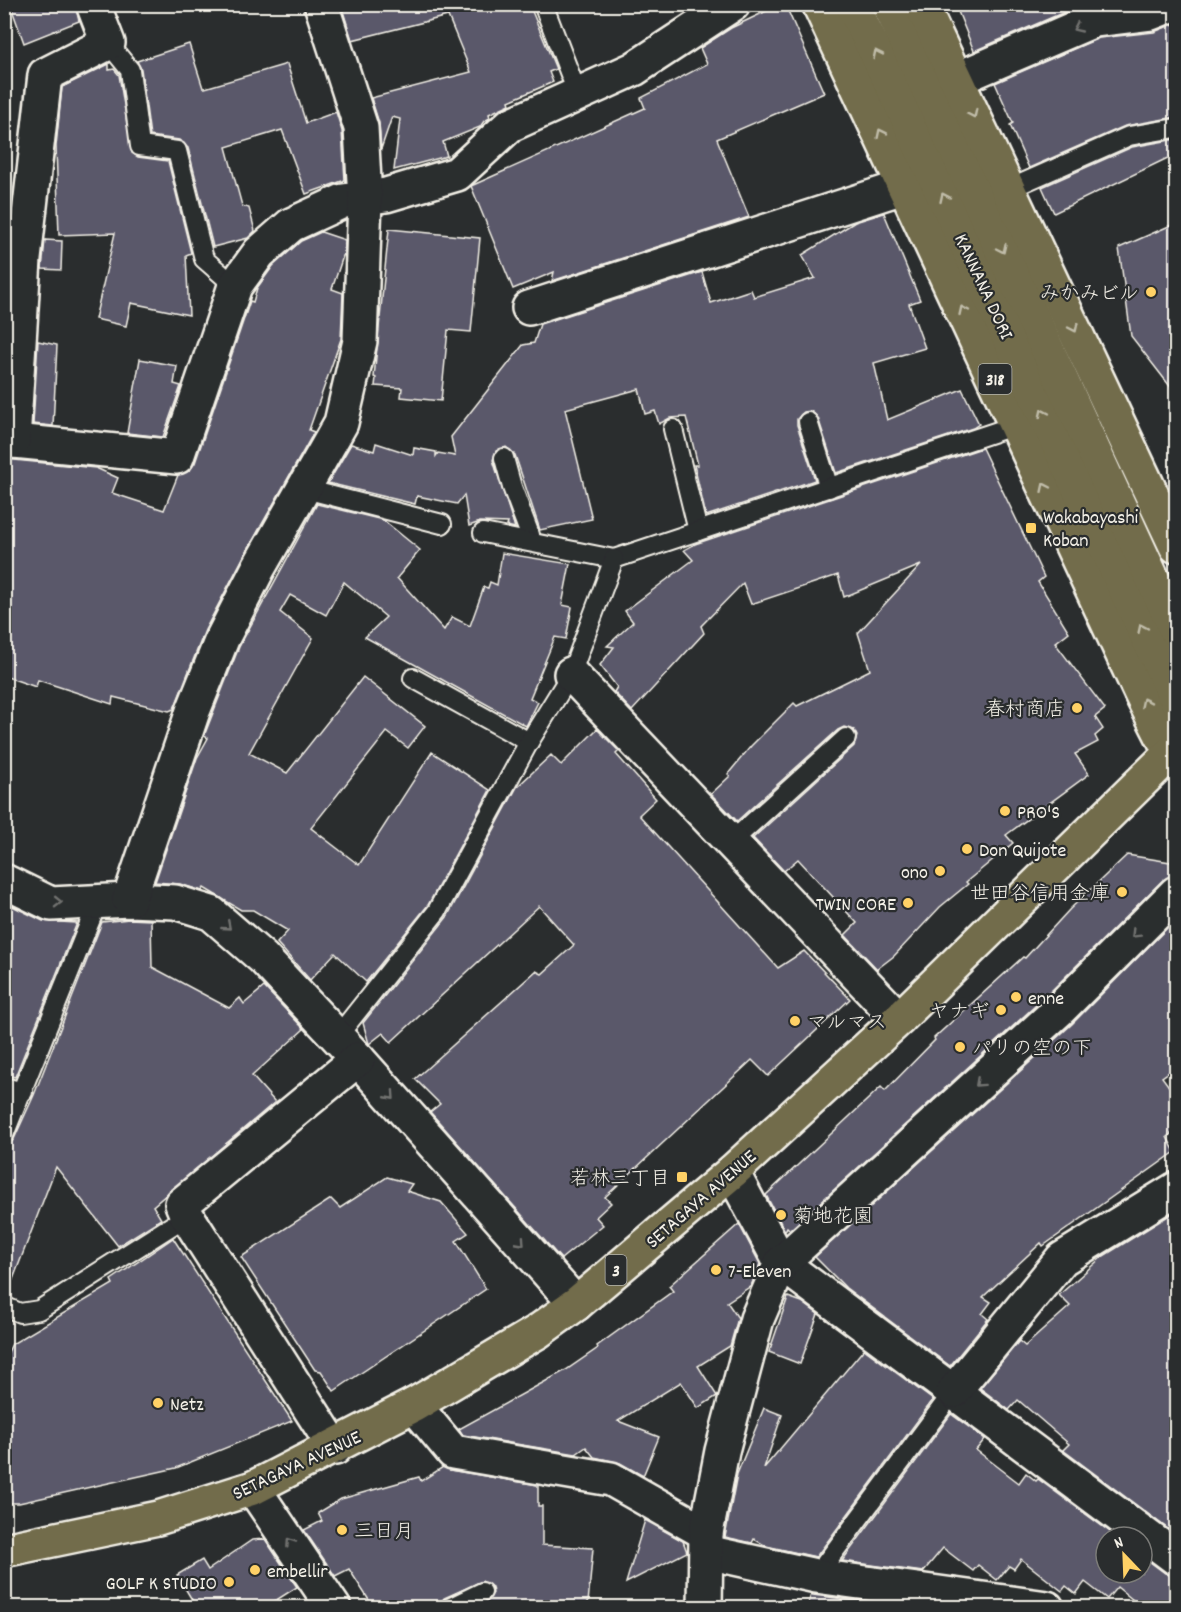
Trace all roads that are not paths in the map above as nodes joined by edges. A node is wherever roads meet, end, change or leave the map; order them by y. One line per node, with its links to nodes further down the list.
1 (93, 4): 10 (street)
2 (321, 4): 16 (street)
3 (543, 4): 12 (lane)
4 (733, 4): 12 (street)
5 (819, 4): 14 (main road, 318, one-way to 5)
6 (852, 4): 36 (main road, KANNANA DORI / 318, one-way to 6)
7 (889, 4): 33 (main road, KANNANA DORI, one-way to 33)
8 (921, 4): 11 (main road)
9 (1174, 4): 11 (street, one-way to 11)
10 (108, 44): 17 (street); 18 (lane)
11 (957, 80): 15 (main road, one-way to 15)
12 (579, 95): 16 (street)
13 (1176, 128): 15 (lane)
14 (906, 186): 19 (street); 21 (main road, 318, one-way to 14)
15 (1009, 189): 31 (main road, one-way to 31)
16 (365, 199): 18 (street); 26 (street)
17 (14, 258): 23 (street)
18 (235, 286): 23 (street)
19 (529, 308)
20 (808, 422): 25 (lane)
21 (1016, 425): 25 (lane); 39 (main road, 318, one-way to 21)
22 (673, 429): 28 (lane)
23 (9, 440)
24 (504, 458): 30 (lane)
25 (829, 488): 28 (lane)
26 (305, 489): 27 (lane); 43 (street)
27 (442, 524)
28 (698, 531): 32 (lane)
29 (483, 533): 30 (lane)
30 (528, 540): 32 (lane)
31 (1176, 546)
32 (614, 559): 34 (lane)
33 (1176, 630)
34 (571, 674): 38 (lane); 40 (street)
35 (413, 678): 38 (lane)
36 (1176, 699)
37 (846, 738): 40 (lane)
38 (530, 742): 46 (lane)
39 (1175, 755): 45 (main road, SETAGAYA AVENUE / 3)
40 (731, 842): 45 (street)
41 (4, 881): 44 (street, one-way to 44)
42 (1176, 893): 53 (street, one-way to 53)
43 (129, 900): 44 (street); 46 (street, one-way to 46)
44 (94, 901): 48 (lane)
45 (899, 1019): 50 (main road, SETAGAYA AVENUE / 3)
46 (348, 1048): 52 (street); 54 (street, one-way to 54)
47 (4, 1087): 48 (lane)
48 (23, 1092): 49 (lane)
49 (4, 1135)
50 (732, 1172): 53 (street); 54 (main road, SETAGAYA AVENUE / 3)
51 (1176, 1189): 56 (street)
52 (187, 1216): 55 (lane); 58 (street)
53 (781, 1263): 56 (street); 60 (street)
54 (576, 1304): 57 (main road, SETAGAYA AVENUE / 3)
55 (4, 1306)
56 (954, 1391): 62 (street); 63 (lane)
57 (414, 1405): 58 (main road, SETAGAYA AVENUE / 3); 60 (street)
58 (335, 1448): 59 (main road, SETAGAYA AVENUE / 3)
59 (253, 1488): 61 (main road, SETAGAYA AVENUE / 3); 65 (street, one-way to 59)
60 (706, 1543): 63 (street); 67 (street)
61 (4, 1550)
62 (1176, 1558)
63 (816, 1576): 68 (street)
64 (482, 1592): 66 (lane)
65 (334, 1608)
66 (449, 1608)
67 (705, 1608)
68 (1047, 1608)

